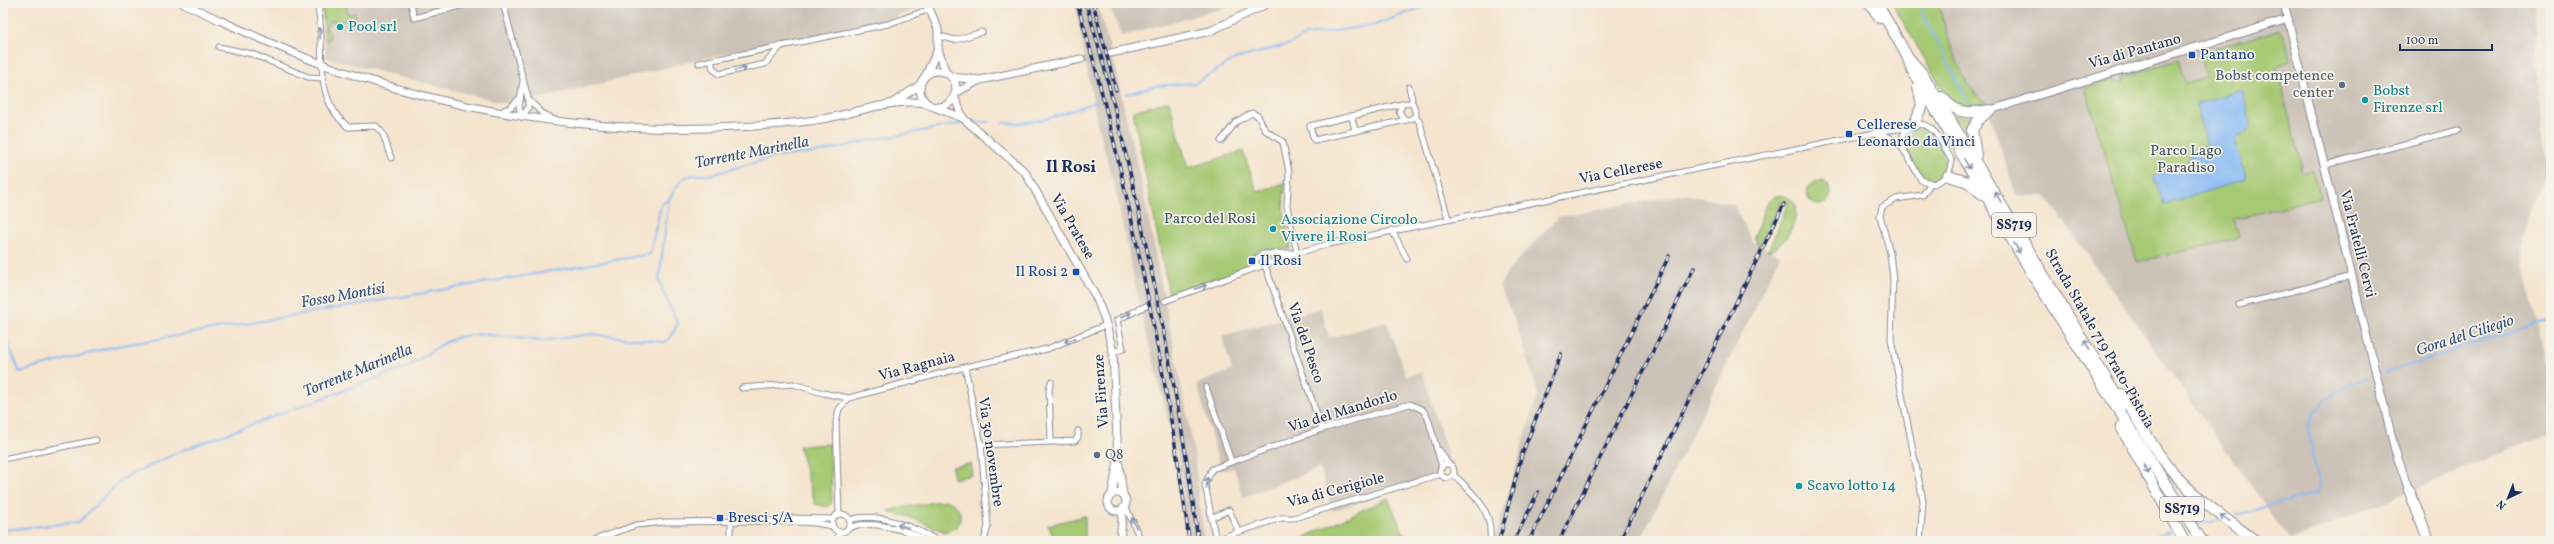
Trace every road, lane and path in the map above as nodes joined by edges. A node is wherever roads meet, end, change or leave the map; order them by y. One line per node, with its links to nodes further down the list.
1 (182, 3): 26 (main road)
2 (316, 3): 26 (street, one-way to 2)
3 (411, 3): 4 (street)
4 (471, 3)
5 (503, 3): 33 (street)
6 (1269, 3): 20 (main road)
7 (1869, 3): 15 (highway)
8 (1877, 3): 15 (highway, Strada Statale 719 Prato-Pistoia / SS719)
9 (1884, 3): 15 (highway)
10 (2284, 3): 12 (main road, Via Fratelli Cervi)
11 (929, 6): 14 (main road); 16 (street)
12 (2288, 19): 46 (main road, Via di Pantano); 61 (main road, Via Fratelli Cervi)
13 (982, 32): 14 (street)
14 (939, 36): 19 (main road)
15 (1898, 39): 21 (highway, Strada Statale 719 Prato-Pistoia / SS719)
16 (784, 45): 18 (street); 22 (street)
17 (219, 47): 31 (street)
18 (764, 49): 22 (street); 24 (street)
19 (938, 49): 29 (main road); 30 (main road)
20 (1111, 53)
21 (1907, 56): 27 (highway, Strada Statale 719 Prato-Pistoia / SS719); 28 (highway, Strada Statale 719 Prato-Pistoia / SS719)
22 (770, 58): 24 (street, one-way to 22)
23 (1081, 59): 32 (main road)
24 (711, 60): 25 (street)
25 (699, 63)
26 (320, 64): 31 (street); 43 (main road)
27 (1912, 70): 54 (highway); 65 (highway, Strada Statale 719 Prato-Pistoia / SS719, one-way to 65)
28 (1922, 73): 46 (highway); 62 (highway, Strada Statale 719 Prato-Pistoia / SS719)
29 (926, 75): 30 (main road); 34 (main road)
30 (948, 75): 32 (main road); 36 (main road)
31 (323, 78): 60 (street)
32 (980, 80): 36 (main road)
33 (523, 81): 37 (street); 38 (street)
34 (920, 85): 39 (main road); 40 (main road)
35 (1409, 87): 41 (street)
36 (955, 95): 44 (main road); 51 (main road)
37 (520, 98): 45 (street); 47 (street)
38 (528, 98): 47 (street); 49 (street)
39 (893, 103): 40 (main road); 53 (main road)
40 (926, 103): 44 (main road)
41 (1411, 103): 42 (street); 48 (street)
42 (1402, 105): 50 (street); 52 (street)
43 (469, 106): 45 (main road); 47 (main road)
44 (934, 107): 51 (main road)
45 (504, 110): 47 (main road)
46 (1990, 110): 62 (highway)
47 (523, 114): 49 (main road); 53 (main road)
48 (1415, 116): 52 (street); 66 (street)
49 (550, 117): 53 (main road)
50 (1352, 117): 56 (street); 56 (street)
51 (963, 118): 76 (main road, Via Pratese)
52 (1405, 120): 56 (street)
53 (576, 123)
54 (1912, 127): 57 (street); 59 (street); 63 (street)
55 (2458, 130): 61 (street)
56 (1355, 131)
57 (1873, 134): 59 (street); 66 (street, Via Cellerese)
58 (1221, 141): 68 (street)
59 (1901, 145): 64 (street)
60 (390, 158)
61 (2324, 165): 72 (main road, Via Fratelli Cervi)
62 (1979, 167): 80 (highway, Strada Statale 719 Prato-Pistoia / SS719, one-way to 62)
63 (1948, 176): 64 (street); 65 (highway)
64 (1930, 184): 124 (street)
65 (1990, 202): 80 (highway, Strada Statale 719 Prato-Pistoia / SS719, one-way to 80)
66 (1448, 218): 67 (street, Via Cellerese)
67 (1392, 230): 68 (street, Via Cellerese); 69 (street)
68 (1297, 253): 70 (street, Via Cellerese); 71 (street, Via Cellerese)
69 (1407, 259)
70 (1265, 265): 71 (street, Via Cellerese); 84 (street, Via del Pesco)
71 (1256, 268): 73 (street, Via Cellerese, one-way to 71)
72 (2352, 276): 74 (street); 97 (main road, Via Fratelli Cervi)
73 (1164, 301)
74 (2239, 305)
75 (1146, 306): 77 (street, one-way to 75)
76 (1106, 323): 77 (main road, Via Firenze); 78 (street, Via Ragnaia, one-way to 78)
77 (1113, 352): 91 (main road, Via Firenze)
78 (965, 367): 83 (street, Via Ragnaia); 88 (street, Via 30 novembre)
79 (1051, 382): 87 (street)
80 (2104, 382): 125 (highway, one-way to 125); 126 (highway, Strada Statale 719 Prato-Pistoia / SS719); 127 (highway, one-way to 80)
81 (1206, 387): 92 (street)
82 (742, 388): 83 (street)
83 (850, 398): 102 (street)
84 (1322, 429): 89 (street, Via del Mandorlo); 92 (street, Via del Mandorlo)
85 (1078, 431): 87 (street)
86 (96, 440): 90 (street)
87 (1051, 441): 88 (street)
88 (980, 445): 121 (street, Via 30 novembre)
89 (1438, 448): 93 (street, Via del Mandorlo); 94 (street, Via del Mandorlo)
90 (3, 458)
91 (1118, 460): 98 (main road, Via Firenze); 99 (main road, Via Firenze)
92 (1231, 461): 103 (street, Via del Mandorlo, one-way to 92)
93 (1448, 464): 94 (street); 96 (street)
94 (1442, 467): 95 (street)
95 (1440, 474): 96 (street); 110 (street, Via di Cerigiole)
96 (1454, 475): 123 (street)
97 (2409, 490): 128 (highway)
98 (1112, 494): 99 (main road); 101 (main road, Via Firenze)
99 (1123, 495): 100 (main road, Via Firenze)
100 (1124, 507): 101 (main road); 112 (main road, Via Firenze); 122 (street, one-way to 100)
101 (1112, 509): 112 (main road, Via Firenze)
102 (839, 514): 104 (street); 105 (street)
103 (1211, 518): 110 (street); 113 (street, Via di Cerigiole)
104 (833, 519): 106 (street); 108 (street)
105 (849, 520): 109 (street); 120 (street, one-way to 105)
106 (774, 521): 107 (street); 108 (street)
107 (731, 522): 116 (street); 117 (street)
108 (832, 526): 111 (street)
109 (848, 529): 111 (street); 119 (street)
110 (1238, 531): 113 (street, Via di Cerigiole)
111 (838, 532): 118 (street)
112 (1120, 538)
113 (1216, 540)
114 (464, 541): 115 (street)
115 (470, 541)
116 (591, 541)
117 (730, 541)
118 (838, 541)
119 (928, 541)
120 (938, 541)
121 (984, 541)
122 (1141, 541)
123 (1490, 541)
124 (1920, 541)
125 (2184, 541)
126 (2202, 541)
127 (2256, 541)
128 (2429, 541)

